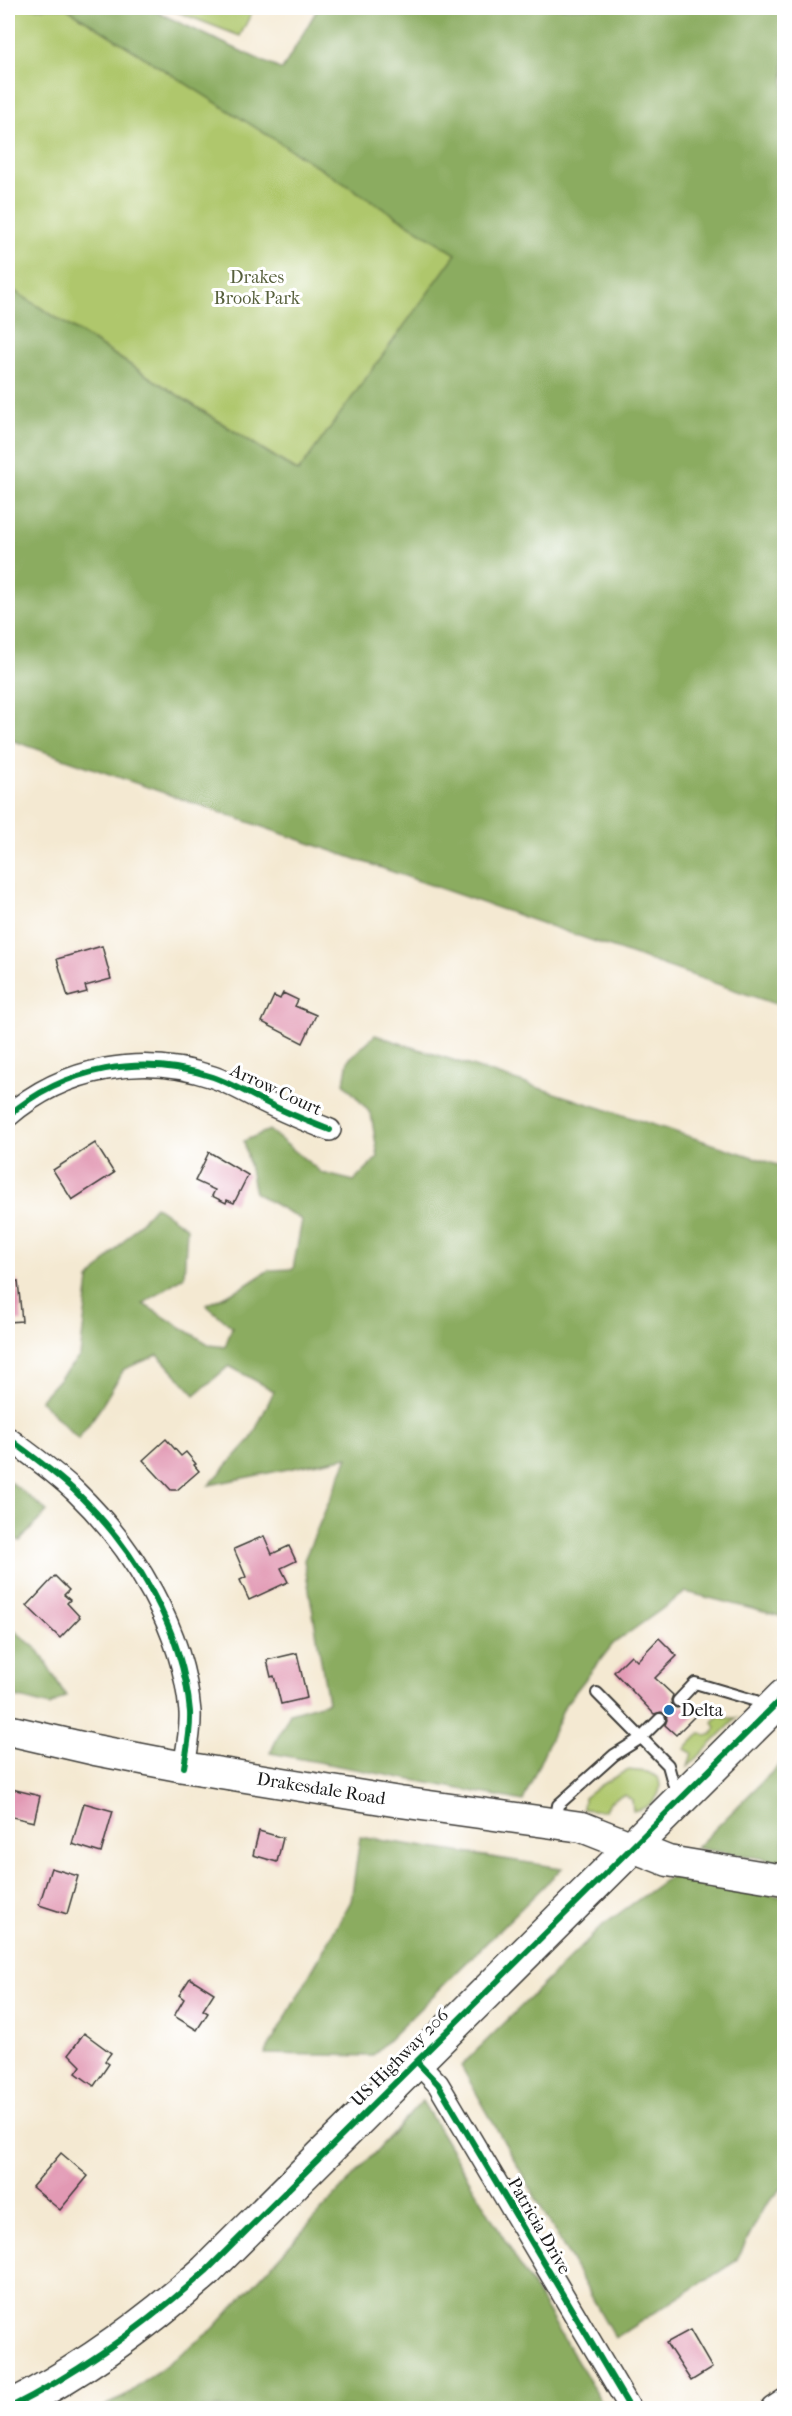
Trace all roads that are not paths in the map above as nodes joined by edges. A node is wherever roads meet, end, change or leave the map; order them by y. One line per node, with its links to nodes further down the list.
1 (8, 1116): 2 (street, Arrow Court)
2 (330, 1130)
3 (8, 1438): 10 (street)
4 (597, 1693): 9 (lane)
5 (678, 1701): 6 (lane)
6 (776, 1704): 11 (highway, US Highway 206)
7 (660, 1719): 9 (lane)
8 (8, 1730): 10 (main road, Drakesdale Road)
9 (641, 1738): 11 (lane); 12 (lane)
10 (184, 1767): 12 (main road, Drakesdale Road)
11 (685, 1796): 13 (highway, US Highway 206)
12 (555, 1823): 13 (main road, Drakesdale Road)
13 (633, 1846): 14 (main road, Drakesdale Road); 15 (highway, US Highway 206)
14 (784, 1880)
15 (417, 2062): 17 (highway, US Highway 206); 18 (street, Patricia Drive)
16 (784, 2400): 19 (street)
17 (9, 2409)
18 (630, 2409)
19 (772, 2409)

